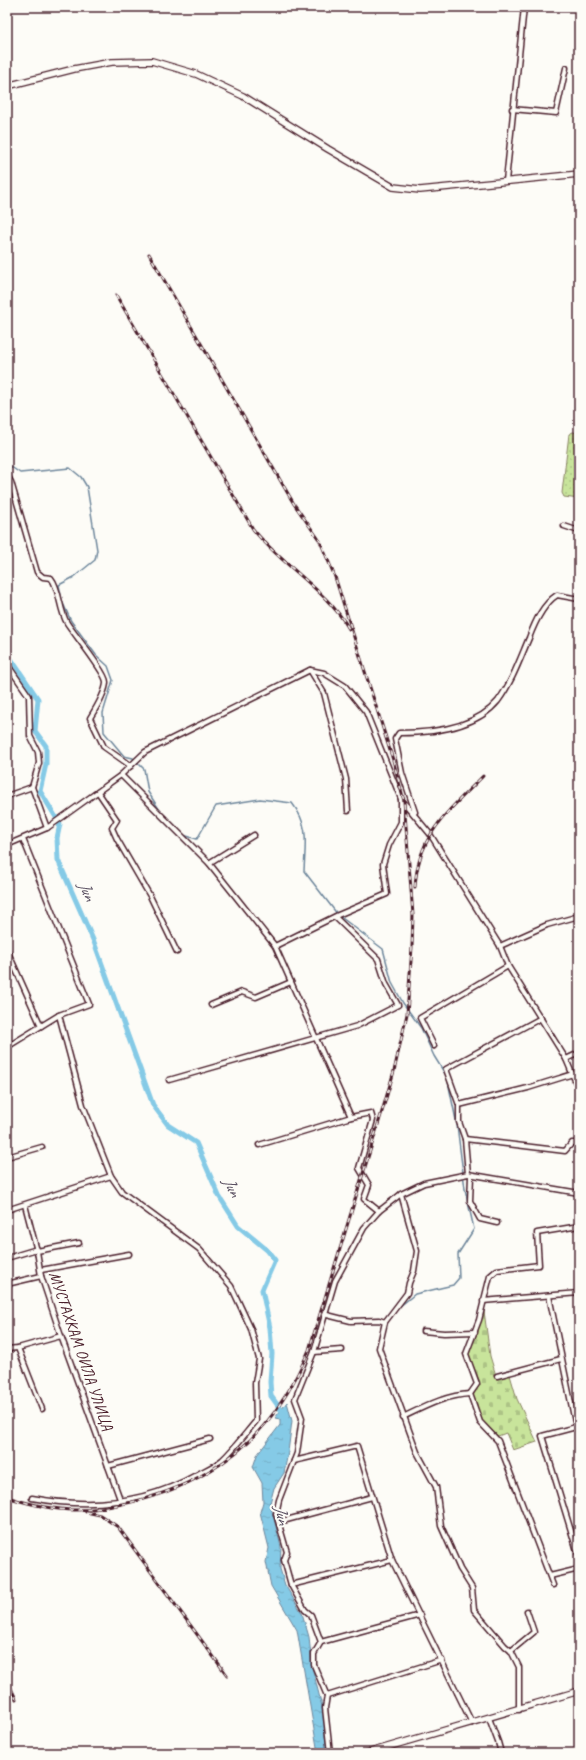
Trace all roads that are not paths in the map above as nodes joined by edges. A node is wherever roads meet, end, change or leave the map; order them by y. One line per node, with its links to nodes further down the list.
1 (524, 7): 4 (street)
2 (566, 68): 4 (street)
3 (7, 86): 6 (main road)
4 (512, 109): 6 (street)
5 (579, 174): 6 (main road)
6 (506, 181)
7 (7, 475): 13 (street)
8 (564, 526): 9 (street)
9 (579, 531)
10 (579, 599): 20 (street)
11 (7, 664): 15 (street)
12 (310, 670): 13 (street); 18 (street); 19 (street)
13 (131, 766): 14 (street)
14 (121, 775): 16 (street); 25 (street)
15 (32, 787): 17 (street); 21 (street)
16 (98, 792): 21 (street); 31 (street)
17 (7, 796)
18 (401, 799): 20 (street); 27 (street)
19 (348, 811)
20 (415, 814): 29 (street)
21 (47, 828): 23 (street)
22 (254, 835): 25 (street)
23 (22, 839): 24 (street); 35 (street)
24 (7, 845)
25 (209, 863): 28 (street)
26 (579, 916): 29 (street)
27 (335, 917): 28 (street); 38 (street)
28 (275, 946): 33 (street)
29 (500, 946): 32 (street)
30 (7, 950): 37 (street)
31 (177, 952)
32 (508, 966): 36 (street); 39 (street)
33 (291, 982): 34 (street); 38 (street)
34 (211, 1005)
35 (59, 1015): 37 (street); 54 (street)
36 (541, 1018): 42 (street); 46 (street)
37 (41, 1026): 40 (street)
38 (316, 1039): 44 (street); 47 (street)
39 (434, 1046)
40 (7, 1047)
41 (579, 1053): 42 (street)
42 (566, 1059): 43 (street)
43 (573, 1074): 45 (street); 46 (street)
44 (169, 1080)
45 (579, 1090)
46 (459, 1105): 48 (street)
47 (351, 1117): 50 (street); 59 (street)
48 (465, 1139): 49 (street); 53 (street)
49 (579, 1142)
50 (259, 1145)
51 (42, 1147): 52 (street)
52 (7, 1157)
53 (470, 1175): 55 (street); 56 (street); 60 (street)
54 (110, 1176): 57 (street); 91 (street)
55 (579, 1193)
56 (401, 1194): 59 (street); 73 (street)
57 (25, 1205): 58 (street); 63 (street, МУСТАХКАМ ОИЛА УЛИЦА)
58 (7, 1210)
59 (379, 1211): 72 (street)
60 (497, 1223)
61 (579, 1226): 71 (street)
62 (79, 1243): 63 (street)
63 (37, 1250): 65 (street); 66 (street, МУСТАХКАМ ОИЛА УЛИЦА)
64 (130, 1254): 66 (street)
65 (7, 1258)
66 (41, 1270): 67 (street, МУСТАХКАМ ОИЛА УЛИЦА)
67 (41, 1276): 68 (street); 76 (street, МУСТАХКАМ ОИЛА УЛИЦА)
68 (7, 1284)
69 (579, 1293): 70 (street)
70 (549, 1296): 71 (street); 81 (street)
71 (483, 1301): 75 (street)
72 (327, 1314): 73 (street); 80 (street)
73 (385, 1322): 85 (street)
74 (423, 1331): 75 (street)
75 (475, 1332): 83 (street)
76 (61, 1336): 77 (street); 88 (street, МУСТАХКАМ ОИЛА УЛИЦА)
77 (18, 1348): 78 (street); 84 (street)
78 (7, 1349)
79 (342, 1350): 80 (street)
80 (314, 1352): 87 (street)
81 (562, 1359): 82 (street); 93 (street)
82 (497, 1376)
83 (470, 1394): 85 (street); 96 (street)
84 (42, 1409)
85 (403, 1417): 102 (street)
86 (210, 1439): 88 (street)
87 (294, 1461): 89 (street); 92 (street)
88 (108, 1466): 91 (street, МУСТАХКАМ ОИЛА УЛИЦА)
89 (372, 1497): 92 (street); 94 (street)
90 (32, 1498): 91 (street)
91 (121, 1502)
92 (279, 1522): 97 (street)
93 (579, 1557)
94 (392, 1560): 97 (street); 100 (street)
95 (579, 1568): 96 (street)
96 (550, 1576): 98 (street)
97 (291, 1585): 101 (street)
98 (553, 1585)
99 (527, 1611): 102 (street)
100 (420, 1615): 101 (street); 103 (street)
101 (321, 1642): 105 (street)
102 (511, 1651): 106 (street)
103 (442, 1660): 105 (street); 108 (street)
104 (579, 1691): 106 (main road)
105 (327, 1696): 111 (street)
106 (519, 1710): 107 (main road)
107 (488, 1718): 108 (main road); 115 (street)
108 (472, 1723): 114 (main road)
109 (7, 1750): 110 (street)
110 (8, 1753)
111 (330, 1753)
112 (336, 1753): 113 (street)
113 (346, 1753)
114 (367, 1753)
115 (500, 1753)

